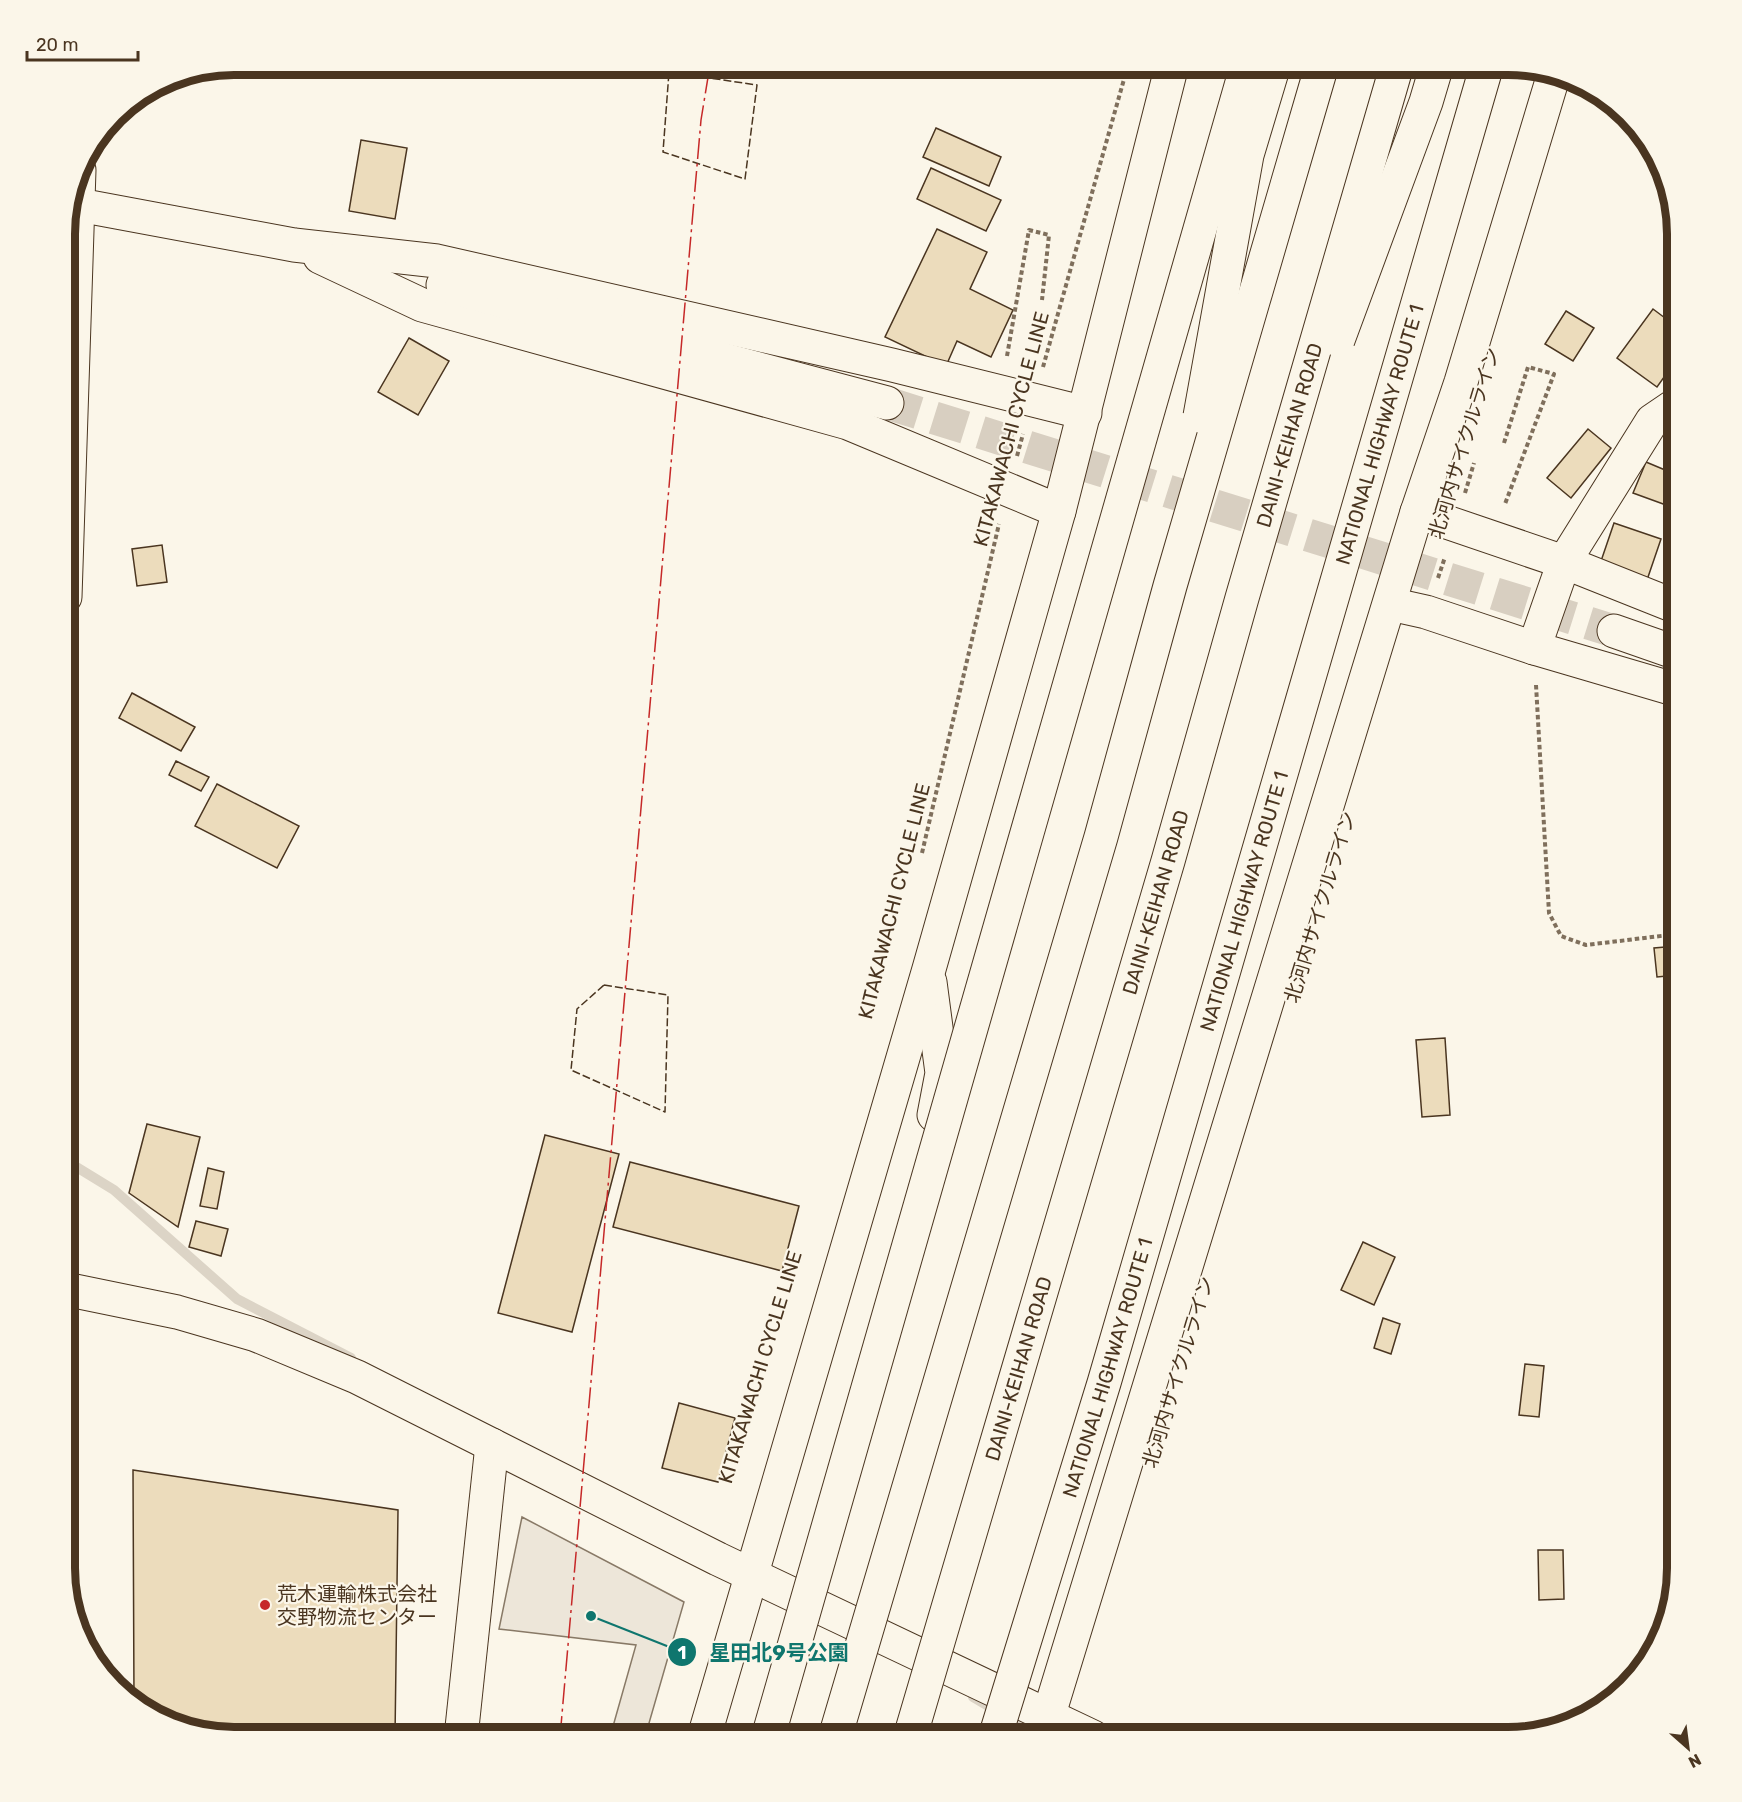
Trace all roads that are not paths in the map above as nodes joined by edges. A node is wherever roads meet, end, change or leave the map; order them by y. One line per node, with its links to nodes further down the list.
1 (1170, 75): 15 (main road)
2 (1244, 75): 28 (main road, bridge)
3 (1271, 75): 19 (main road, bridge)
4 (1319, 75): 19 (main road, bridge)
5 (1394, 75): 20 (main road, DAINI-KEIHAN ROAD, bridge)
6 (1434, 75): 20 (main road, bridge)
7 (1484, 75): 38 (main road, NATIONAL HIGHWAY ROUTE 1, bridge)
8 (1552, 81): 17 (main road)
9 (79, 198): 10 (main road)
10 (79, 204): 11 (main road); 12 (main road)
11 (294, 245): 13 (main road); 15 (main road); 16 (main road)
12 (75, 316)
13 (887, 403)
14 (1667, 411): 18 (main road)
15 (1085, 413): 16 (main road)
16 (1059, 511): 27 (main road)
17 (1417, 512): 18 (main road); 22 (main road)
18 (1564, 562): 21 (main road); 24 (main road)
19 (1170, 586): 36 (main road, bridge)
20 (1242, 598): 37 (main road, DAINI-KEIHAN ROAD, bridge)
21 (1667, 603)
22 (1390, 604): 24 (main road); 32 (main road)
23 (1614, 632): 25 (main road)
24 (1534, 648): 26 (main road)
25 (1667, 651)
26 (1667, 687)
27 (929, 969): 28 (main road); 31 (main road)
28 (901, 1272): 35 (main road, bridge)
29 (75, 1291): 30 (main road)
30 (492, 1445): 31 (main road); 33 (main road)
31 (752, 1574): 32 (main road); 34 (main road)
32 (1045, 1726)
33 (462, 1727)
34 (707, 1727)
35 (771, 1727)
36 (839, 1727)
37 (913, 1727)
38 (998, 1727)

